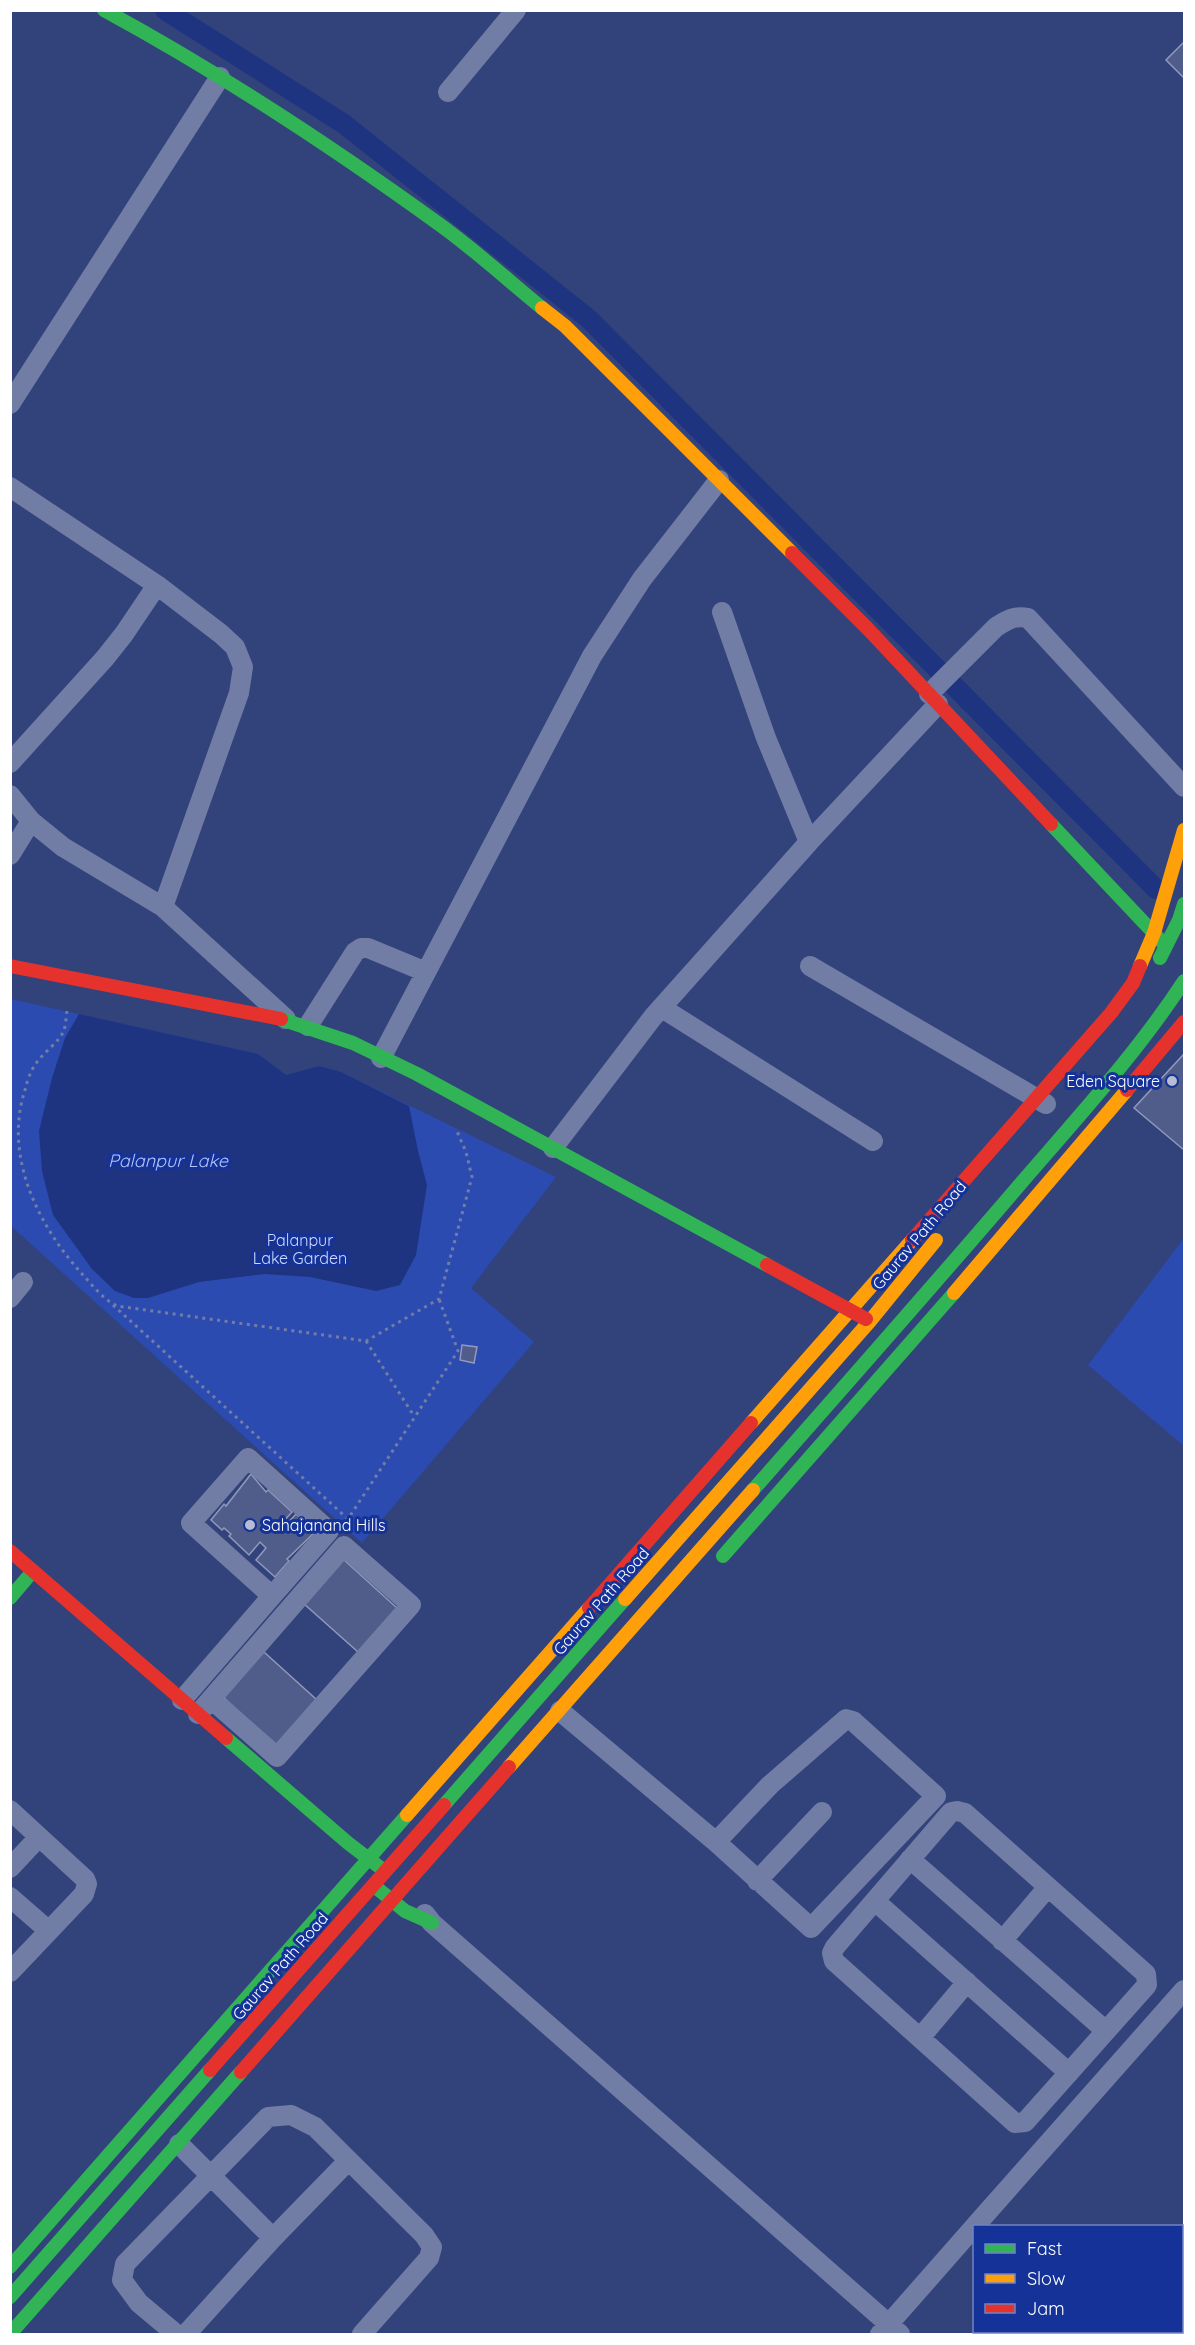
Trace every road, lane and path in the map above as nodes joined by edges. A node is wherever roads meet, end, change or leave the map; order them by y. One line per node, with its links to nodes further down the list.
1 (104, 10): 3 (street)
2 (516, 10): 4 (street)
3 (220, 77): 5 (street); 6 (street)
4 (448, 92)
5 (10, 404)
6 (718, 480): 10 (street); 25 (street)
7 (10, 487): 8 (street)
8 (157, 585): 11 (street); 19 (street)
9 (722, 612): 16 (street)
10 (935, 695): 12 (street); 16 (street); 21 (street)
11 (10, 763)
12 (1185, 786)
13 (10, 795): 14 (street)
14 (31, 821): 17 (street); 19 (street)
15 (1185, 830): 21 (street)
16 (808, 842): 27 (street)
17 (10, 855)
18 (1185, 904): 20 (street)
19 (163, 907): 29 (street)
20 (1182, 921): 22 (street)
21 (1154, 933): 22 (street); 33 (street)
22 (1166, 947): 33 (street)
23 (10, 966): 29 (street)
24 (810, 966): 33 (street)
25 (426, 972): 31 (street); 32 (street)
26 (1185, 981): 45 (street)
27 (662, 1008): 36 (street); 37 (street)
28 (67, 1011): 42 (path)
29 (287, 1020): 31 (street)
30 (1185, 1022): 49 (street)
31 (308, 1026): 32 (street)
32 (381, 1058): 37 (street)
33 (1042, 1102): 34 (street); 43 (street)
34 (1033, 1123)
35 (456, 1129): 41 (path)
36 (873, 1141)
37 (553, 1148): 43 (street)
38 (944, 1231): 44 (street, Gaurav Path Road)
39 (23, 1282): 40 (street)
40 (10, 1298)
41 (439, 1299): 46 (path); 47 (path)
42 (110, 1303): 46 (path); 47 (path)
43 (850, 1310): 44 (street); 62 (street)
44 (870, 1321): 45 (street); 66 (street, Gaurav Path Road)
45 (892, 1332): 56 (street)
46 (366, 1341): 47 (path)
47 (414, 1416)
48 (10, 1551): 50 (street)
49 (716, 1564)
50 (33, 1571): 52 (street); 54 (street)
51 (272, 1596): 51 (street); 54 (street)
52 (10, 1598)
53 (211, 1699): 53 (street); 55 (street)
54 (182, 1700): 55 (street)
55 (198, 1714): 61 (street)
56 (570, 1721): 60 (street); 72 (street)
57 (10, 1810): 59 (street)
58 (822, 1812): 67 (street)
59 (39, 1837): 64 (street); 73 (street)
60 (716, 1842): 67 (street); 67 (street)
61 (348, 1843): 62 (street); 65 (street)
62 (370, 1858): 65 (street); 66 (street)
63 (910, 1859): 69 (street); 71 (street); 74 (street)
64 (10, 1868)
65 (358, 1870): 68 (street); 91 (street)
66 (385, 1872): 68 (street, Gaurav Path Road); 72 (street)
67 (757, 1881)
68 (374, 1884): 72 (street); 92 (street, Gaurav Path Road)
69 (1048, 1887): 74 (street); 77 (street)
70 (10, 1897): 73 (street)
71 (874, 1900): 76 (street); 81 (street)
72 (402, 1905): 85 (street); 93 (street)
73 (49, 1930): 75 (street)
74 (1002, 1941): 80 (street)
75 (10, 1972)
76 (967, 1982): 81 (street); 83 (street)
77 (1147, 1985): 79 (street); 80 (street)
78 (1185, 1990): 79 (street)
79 (1170, 2006): 82 (street)
80 (1102, 2036): 82 (street); 83 (street)
81 (920, 2038): 83 (street)
82 (1122, 2061): 84 (street)
83 (1076, 2066): 84 (street)
84 (1105, 2080): 88 (street)
85 (188, 2151): 87 (street); 94 (street)
86 (348, 2161): 87 (street); 90 (street); 97 (street)
87 (211, 2174): 90 (street); 95 (street)
88 (977, 2225)
89 (973, 2229): 93 (street)
90 (273, 2238): 96 (street)
91 (10, 2267)
92 (10, 2297)
93 (889, 2331)
94 (10, 2334)
95 (176, 2334)
96 (186, 2334)
97 (362, 2334)

